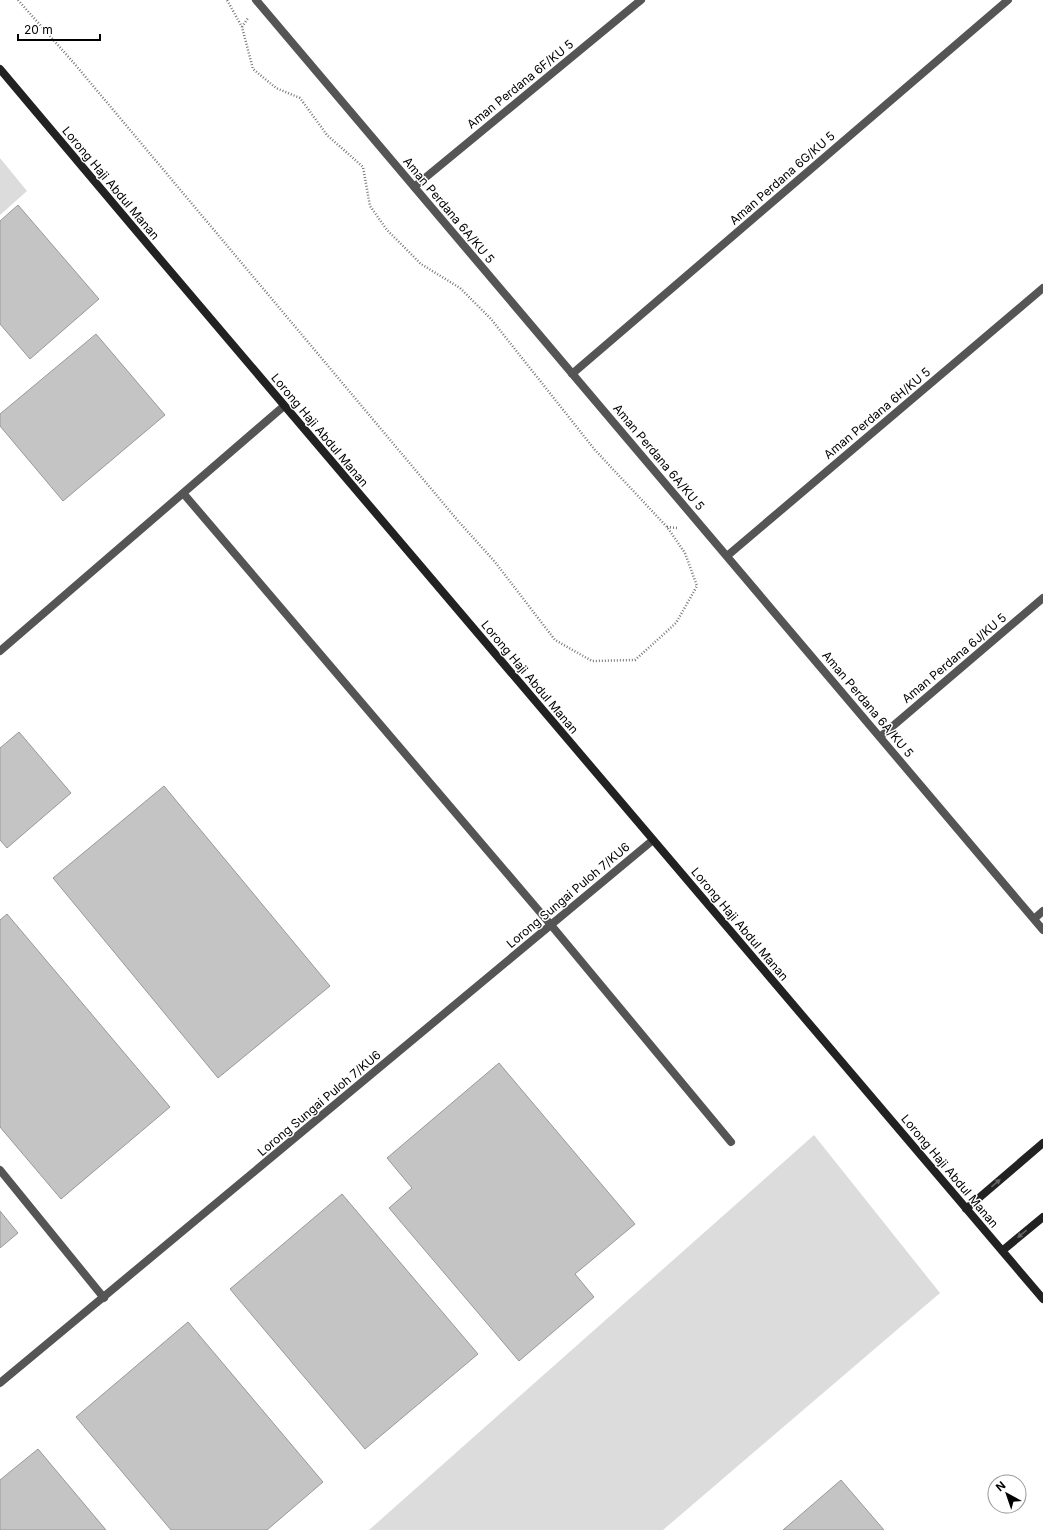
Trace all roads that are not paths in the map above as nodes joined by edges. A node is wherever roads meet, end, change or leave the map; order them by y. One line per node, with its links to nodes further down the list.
1 (641, 0): 5 (street, Aman Perdana 6F/KU 5)
2 (1008, 0): 7 (street, Aman Perdana 6G/KU 5)
3 (259, 1): 5 (street, Aman Perdana 6A/KU 5)
4 (0, 69): 8 (street, Lorong Haji Abdul Manan)
5 (414, 187): 7 (street, Aman Perdana 6A/KU 5)
6 (1043, 288): 10 (street, Aman Perdana 6H/KU 5)
7 (572, 374): 10 (street, Aman Perdana 6A/KU 5)
8 (284, 406): 9 (street); 14 (street, Lorong Haji Abdul Manan)
9 (183, 493): 12 (street); 17 (street)
10 (727, 556): 13 (street, Aman Perdana 6A/KU 5)
11 (1043, 598): 13 (street, Aman Perdana 6J/KU 5)
12 (0, 651)
13 (880, 737): 16 (street, Aman Perdana 6A/KU 5)
14 (653, 840): 17 (street, Lorong Sungai Puloh 7/KU6); 22 (street, Lorong Haji Abdul Manan)
15 (1043, 911): 16 (street)
16 (1034, 919): 18 (street, Aman Perdana 6A/KU 5)
17 (551, 925): 19 (street); 25 (street, Lorong Sungai Puloh 7/KU6)
18 (1043, 930)
19 (730, 1142)
20 (1043, 1143): 22 (street, one-way to 20)
21 (0, 1170): 25 (street)
22 (966, 1209): 24 (street, Lorong Haji Abdul Manan)
23 (1043, 1217): 24 (street, one-way to 24)
24 (1002, 1251): 26 (street, Lorong Haji Abdul Manan)
25 (104, 1298): 27 (street, Lorong Sungai Puloh 7/KU6)
26 (1043, 1299)
27 (0, 1383)

